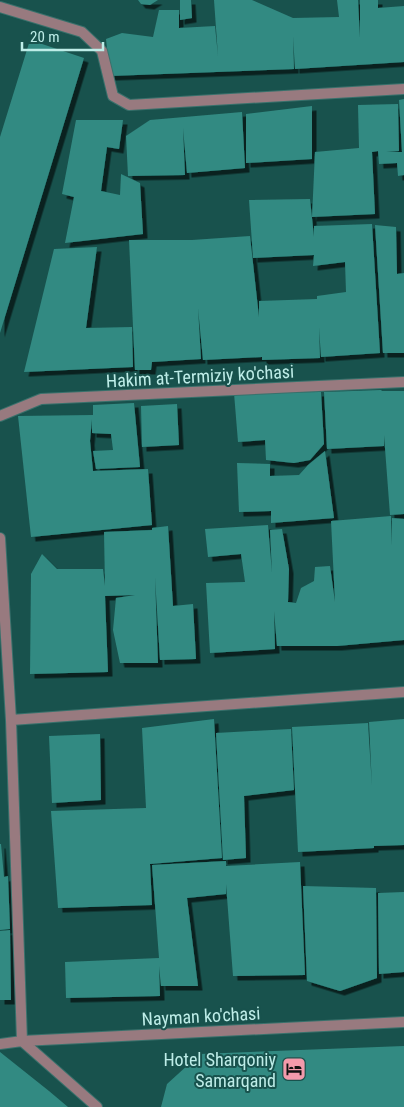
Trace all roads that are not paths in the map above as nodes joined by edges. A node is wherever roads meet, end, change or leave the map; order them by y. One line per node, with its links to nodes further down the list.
1 (0, 7): 2 (street)
2 (404, 89)
3 (404, 382): 4 (street, Hakim at-Termiziy ko'chasi)
4 (0, 416)
5 (0, 538): 7 (street)
6 (404, 692): 7 (street)
7 (11, 720): 9 (street)
8 (404, 1022): 9 (street, Nayman ko'chasi)
9 (22, 1041): 10 (street, Nayman ko'chasi); 11 (street)
10 (0, 1044)
11 (97, 1107)

